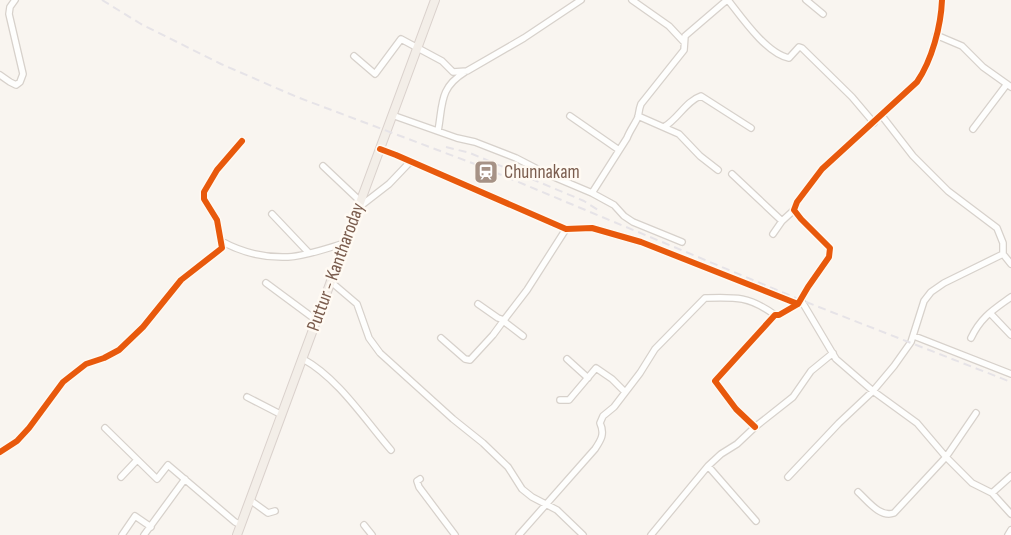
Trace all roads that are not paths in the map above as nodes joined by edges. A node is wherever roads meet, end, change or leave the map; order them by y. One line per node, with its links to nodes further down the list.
1 (15, 0): 14 (street)
2 (435, 0): 11 (main road, Puttur - Kantharoday)
3 (581, 0): 13 (street)
4 (632, 0): 10 (street)
5 (727, 0): 10 (street); 20 (street)
6 (806, 0): 8 (street)
7 (942, 0): 9 (street)
8 (824, 14)
9 (936, 35): 15 (street); 19 (street)
10 (684, 41): 18 (street)
11 (417, 48): 12 (street); 13 (street); 16 (main road, Puttur - Kantharoday)
12 (354, 56)
13 (467, 71): 24 (street)
14 (0, 75)
15 (1009, 86): 23 (street)
16 (392, 115): 24 (street); 26 (main road, Puttur - Kantharoday)
17 (570, 116): 27 (street)
18 (638, 116): 21 (street); 27 (street)
19 (882, 116): 20 (street); 43 (street)
20 (874, 123): 34 (street)
21 (664, 127): 22 (street); 30 (street)
22 (751, 128)
23 (973, 129)
24 (438, 131): 32 (street)
25 (242, 141): 39 (street)
26 (380, 149): 28 (street); 33 (main road, Puttur - Kantharoday)
27 (619, 150): 32 (street)
28 (410, 162): 33 (street); 37 (street)
29 (324, 166): 33 (street)
30 (718, 170)
31 (732, 174): 36 (street)
32 (592, 193): 40 (street)
33 (359, 205): 41 (main road, Puttur - Kantharoday)
34 (794, 210): 36 (street); 48 (street)
35 (272, 214): 42 (street)
36 (782, 221): 38 (street)
37 (566, 229): 48 (street); 53 (street)
38 (773, 234)
39 (221, 241): 42 (street); 73 (street)
40 (682, 242)
41 (345, 243): 42 (street); 45 (main road, Puttur - Kantharoday)
42 (308, 252)
43 (1003, 254): 44 (street); 56 (street)
44 (1011, 264)
45 (330, 280): 52 (main road, Puttur - Kantharoday); 85 (street)
46 (266, 283): 52 (street)
47 (1011, 298): 50 (street)
48 (800, 302): 51 (street); 59 (street)
49 (478, 304): 53 (street)
50 (990, 313): 54 (street); 58 (street)
51 (775, 315): 65 (street); 70 (street)
52 (316, 320): 60 (main road, Puttur - Kantharoday)
53 (504, 320): 55 (street); 57 (street)
54 (1011, 335)
55 (523, 336)
56 (914, 336): 62 (street); 64 (street)
57 (442, 338)
58 (971, 338)
59 (833, 353): 64 (street); 70 (street)
60 (303, 359): 69 (main road, Puttur - Kantharoday); 72 (street)
61 (567, 359): 63 (street)
62 (1011, 374)
63 (588, 378): 65 (street); 67 (street)
64 (873, 391): 74 (street); 79 (street)
65 (625, 392): 85 (street)
66 (247, 397): 69 (street)
67 (560, 400)
68 (976, 412): 74 (street)
69 (282, 415): 84 (main road, Puttur - Kantharoday)
70 (755, 427): 76 (street)
71 (104, 428): 75 (street)
72 (391, 450)
73 (0, 452)
74 (946, 457): 82 (street); 83 (street)
75 (137, 460): 78 (street); 80 (street)
76 (708, 466): 88 (street); 100 (street)
77 (1011, 476): 83 (street)
78 (121, 477)
79 (788, 477)
80 (185, 479): 89 (street); 91 (street)
81 (420, 479): 97 (street)
82 (858, 492)
83 (992, 493): 87 (street)
84 (250, 500): 86 (street); 89 (main road, Puttur - Kantharoday)
85 (548, 504): 98 (street); 99 (street)
86 (275, 511)
87 (1011, 514)
88 (756, 521)
89 (241, 525): 95 (main road, Puttur - Kantharoday)
90 (364, 525): 96 (street)
91 (150, 527): 93 (street); 94 (street)
92 (1011, 530): 101 (street)
93 (122, 535)
94 (144, 535)
95 (237, 535)
96 (372, 535)
97 (455, 535)
98 (519, 535)
99 (583, 535)
100 (651, 535)
101 (1008, 535)

